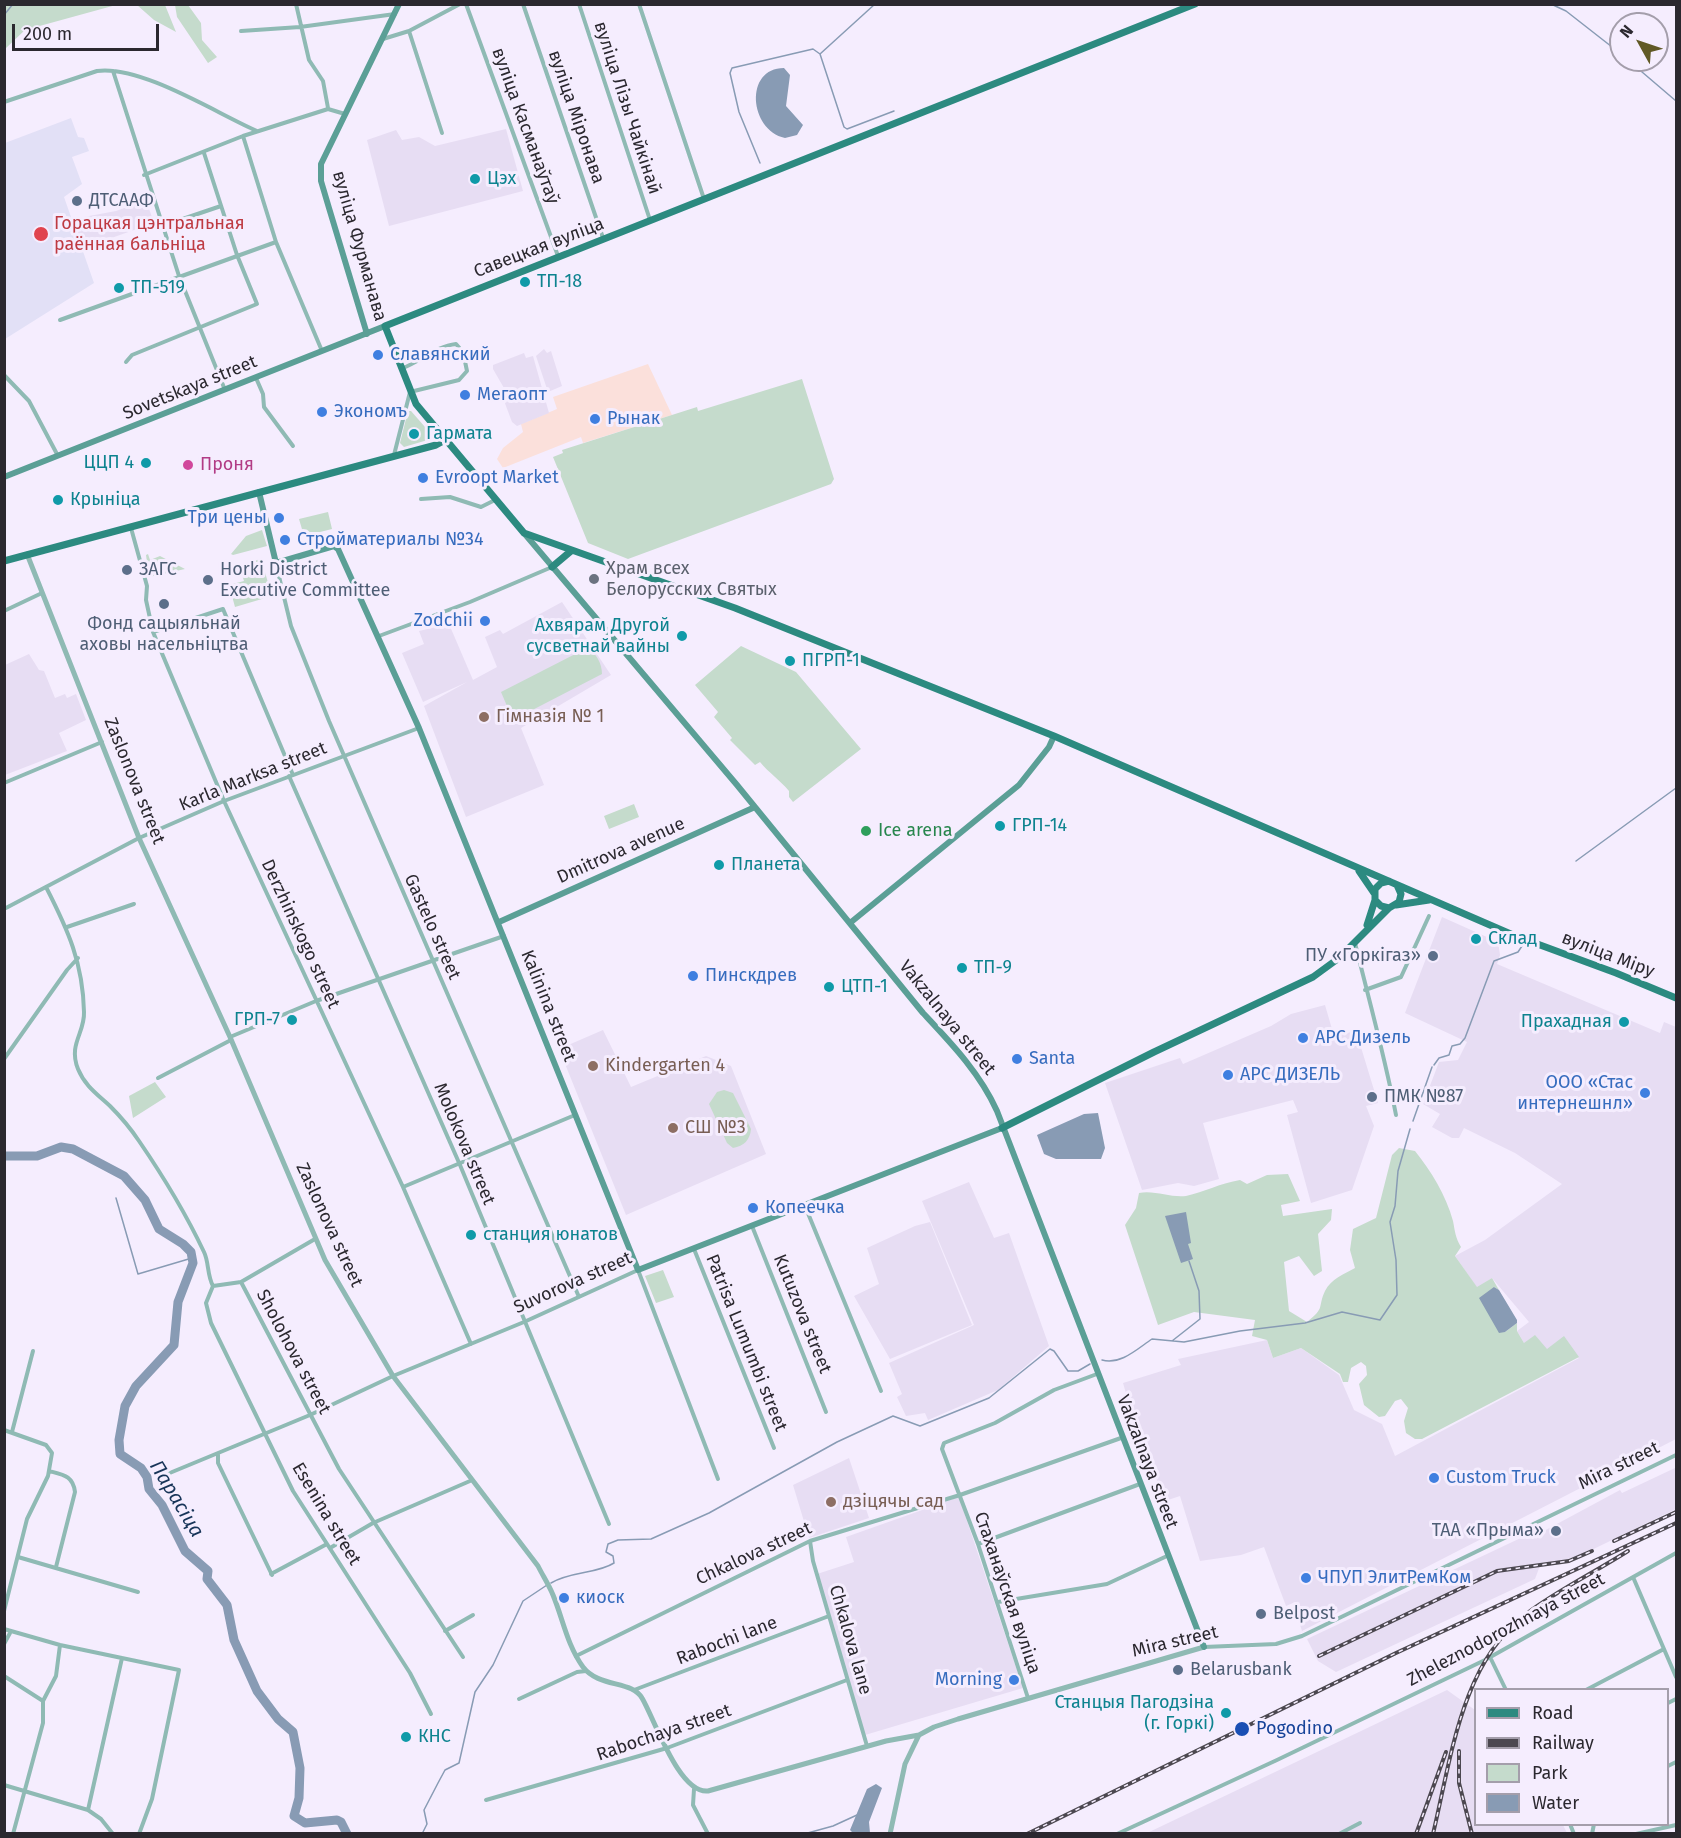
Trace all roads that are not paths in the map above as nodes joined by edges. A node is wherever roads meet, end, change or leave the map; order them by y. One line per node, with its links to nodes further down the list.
1 (296, 4): 10 (street)
2 (399, 4): 9 (main road, вуліца Фурманава)
3 (460, 4): 12 (street)
4 (466, 4): 30 (street, вуліца Касманаўтаў)
5 (523, 4): 27 (street, вуліца Міронава)
6 (579, 4): 25 (street, вуліца Лізы Чайкінай)
7 (639, 4): 23 (street)
8 (1195, 4): 23 (main road, Савецкая вуліца)
9 (395, 14): 10 (street); 13 (main road, вуліца Фурманава)
10 (300, 27): 11 (street); 16 (street)
11 (241, 31)
12 (409, 31): 13 (street); 19 (street)
13 (382, 39): 17 (main road, вуліца Фурманава)
14 (112, 71): 15 (street); 18 (street); 22 (street)
15 (4, 102)
16 (328, 109): 17 (street); 18 (street)
17 (345, 114): 35 (main road, вуліца Фурманава)
18 (257, 131): 20 (street)
19 (442, 133)
20 (243, 136): 21 (street); 28 (street)
21 (204, 153): 22 (street); 24 (street)
22 (144, 176): 26 (street)
23 (704, 199): 25 (main road, Савецкая вуліца)
24 (221, 206): 26 (street); 29 (street)
25 (650, 221): 27 (main road, Савецкая вуліца)
26 (162, 226): 31 (street)
27 (604, 239): 30 (main road, Савецкая вуліца)
28 (276, 242): 29 (street); 36 (street)
29 (237, 255): 31 (street); 33 (street)
30 (558, 256): 34 (main road, Савецкая вуліца)
31 (179, 276): 32 (street); 33 (street)
32 (60, 320)
33 (199, 326): 37 (street); 41 (street)
34 (385, 326): 35 (main road, Sovetskaya street); 38 (main road)
35 (367, 334): 36 (main road, Sovetskaya street)
36 (322, 351): 40 (main road, Sovetskaya street)
37 (126, 362)
38 (402, 368): 42 (main road); 42 (street)
39 (4, 375): 46 (street)
40 (256, 378): 41 (main road, Sovetskaya street); 44 (street)
41 (225, 390): 46 (main road, Sovetskaya street)
42 (410, 392): 43 (main road); 45 (street)
43 (447, 440): 45 (main road); 50 (main road)
44 (293, 446)
45 (394, 455): 48 (main road)
46 (59, 457): 47 (main road, Sovetskaya street)
47 (4, 477)
48 (259, 492): 51 (main road); 56 (main road)
49 (421, 499): 50 (street)
50 (496, 500): 52 (main road)
51 (130, 528): 54 (main road); 60 (street, Derzhinskogo street)
52 (524, 533): 53 (main road, вуліца Міру); 57 (main road, Vakzalnaya street)
53 (571, 551): 57 (main road); 63 (main road, вуліца Міру)
54 (27, 554): 55 (main road); 58 (street, Zaslonova street)
55 (4, 561)
56 (276, 563): 61 (main road, Kalinina street); 65 (street, Gastelo street)
57 (552, 567): 61 (street); 69 (main road, Vakzalnaya street)
58 (43, 592): 59 (street); 64 (street, Zaslonova street)
59 (4, 611)
60 (153, 632): 66 (street, Molokova street); 68 (street, Derzhinskogo street)
61 (379, 636): 62 (main road, Kalinina street)
62 (419, 728): 65 (street, Karla Marksa street); 81 (main road, Kalinina street)
63 (1054, 736): 71 (main road, вуліца Міру); 82 (main road)
64 (103, 742): 67 (street); 70 (street, Zaslonova street)
65 (343, 755): 66 (street, Karla Marksa street); 88 (street, Gastelo street)
66 (291, 776): 68 (street, Karla Marksa street); 89 (street, Molokova street)
67 (4, 783)
68 (224, 801): 70 (street, Karla Marksa street); 92 (street, Derzhinskogo street)
69 (755, 807): 81 (main road, Dmitrova avenue); 82 (main road, Vakzalnaya street)
70 (139, 837): 73 (street, Karla Marksa street); 93 (street, Zaslonova street)
71 (1356, 867): 72 (main road, вуліца Міру); 74 (main road)
72 (1392, 882): 74 (main road); 76 (main road, вуліца Міру); 78 (main road)
73 (46, 887): 79 (street, Karla Marksa street); 83 (street)
74 (1375, 897): 78 (main road); 84 (main road)
75 (4, 901): 79 (street)
76 (1435, 901): 78 (main road); 91 (main road, вуліца Міру)
77 (134, 904): 83 (street)
78 (1393, 906): 84 (main road)
79 (6, 908)
80 (1429, 916): 90 (street)
81 (499, 922): 85 (main road, Kalinina street)
82 (850, 923): 98 (main road, Vakzalnaya street)
83 (66, 927): 87 (street)
84 (1364, 932): 86 (main road)
85 (504, 936): 88 (street); 96 (main road, Kalinina street)
86 (1355, 942): 90 (street); 98 (main road)
87 (78, 958): 94 (street); 108 (street)
88 (431, 961): 89 (street); 99 (street, Gastelo street)
89 (379, 981): 92 (street); 100 (street, Molokova street)
90 (1365, 990): 97 (street)
91 (1677, 998)
92 (316, 1001): 93 (street); 101 (street, Derzhinskogo street)
93 (231, 1038): 95 (street); 104 (street, Zaslonova street)
94 (4, 1059)
95 (158, 1078)
96 (576, 1114): 99 (street); 106 (main road, Kalinina street)
97 (1396, 1114)
98 (1002, 1128): 102 (main road, Suvorova street); 113 (main road, Vakzalnaya street)
99 (513, 1142): 100 (street); 109 (street, Gastelo street)
100 (460, 1165): 101 (street); 110 (street, Molokova street)
101 (403, 1187): 111 (street, Derzhinskogo street)
102 (805, 1206): 103 (main road, Suvorova street); 115 (street)
103 (752, 1226): 105 (main road, Suvorova street); 116 (street, Kutuzova street)
104 (315, 1239): 107 (street); 114 (street, Zaslonova street)
105 (693, 1249): 106 (main road, Suvorova street); 122 (street, Patrisa Lumumbi street)
106 (638, 1270): 109 (street, Suvorova street); 127 (street, Kalinina street)
107 (241, 1282): 108 (street, Sholohova street); 117 (street, Sholohova street)
108 (213, 1286): 120 (street, Esenina street)
109 (579, 1297): 110 (street, Suvorova street)
110 (524, 1322): 111 (street, Suvorova street); 132 (street, Molokova street)
111 (471, 1344): 114 (street, Suvorova street)
112 (33, 1351): 119 (street)
113 (1097, 1374): 121 (main road, Vakzalnaya street); 130 (street, Стаханаўская вуліца)
114 (393, 1376): 117 (street, Suvorova street); 128 (street, Zaslonova street)
115 (881, 1391)
116 (826, 1412)
117 (310, 1415): 120 (street, Suvorova street); 131 (street, Sholohova street)
118 (4, 1430): 119 (street)
119 (12, 1432): 125 (street)
120 (267, 1433): 123 (street, Suvorova street); 135 (street, Esenina street)
121 (1121, 1438): 129 (main road, Vakzalnaya street); 130 (street, Chkalova street)
122 (774, 1448)
123 (219, 1452): 126 (street, Suvorova street); 135 (street)
124 (1677, 1455): 151 (street, Mira street)
125 (49, 1472): 138 (street); 139 (street)
126 (160, 1477)
127 (718, 1479)
128 (470, 1481): 131 (street); 153 (street, Zaslonova street)
129 (1140, 1484): 134 (street); 137 (main road, Vakzalnaya street)
130 (960, 1496): 133 (street, Chkalova street); 134 (street, Стаханаўская вуліца)
131 (373, 1523): 135 (street); 147 (street, Sholohova street)
132 (609, 1524)
133 (810, 1541): 145 (street, Chkalova lane); 153 (street, Chkalova street)
134 (978, 1544): 142 (street, Стаханаўская вуліца)
135 (328, 1546): 167 (street, Esenina street)
136 (1676, 1553): 140 (street, Zheleznodorozhnaya street)
137 (1167, 1556): 142 (street); 151 (main road, Vakzalnaya street)
138 (18, 1557): 139 (street); 143 (street)
139 (56, 1567): 141 (street)
140 (1633, 1577): 152 (street); 155 (street, Zheleznodorozhnaya street)
141 (138, 1592)
142 (998, 1602): 164 (street, Стаханаўская вуліца)
143 (4, 1611)
144 (474, 1615): 147 (street)
145 (828, 1616): 160 (street, Chkalova lane); 163 (street, Rabochi lane)
146 (4, 1629): 148 (street)
147 (445, 1630): 154 (street, Sholohova street)
148 (10, 1633): 149 (street); 150 (street)
149 (4, 1644)
150 (60, 1645): 156 (street); 166 (street)
151 (1204, 1647): 164 (street, Mira street)
152 (1664, 1649): 159 (street); 162 (street)
153 (576, 1656): 157 (street, Zaslonova street)
154 (463, 1657)
155 (1490, 1657): 161 (street); 183 (street, Zheleznodorozhnaya street)
156 (122, 1658): 175 (street); 180 (street)
157 (586, 1671): 163 (street, Zaslonova street); 165 (street)
158 (4, 1676): 166 (street)
159 (1677, 1677)
160 (847, 1680): 169 (street, Chkalova lane); 170 (street, Rabochaya street)
161 (1506, 1688)
162 (1588, 1688)
163 (634, 1690): 170 (street)
164 (1028, 1698): 168 (street, Mira street)
165 (519, 1699)
166 (43, 1701): 173 (street)
167 (431, 1714)
168 (920, 1735): 169 (street, Mira street); 182 (street)
169 (867, 1747): 172 (street, Mira street)
170 (667, 1748): 172 (street); 174 (street, Rabochaya street)
171 (4, 1785): 173 (street)
172 (694, 1789): 181 (street)
173 (26, 1791): 175 (street); 178 (street)
174 (486, 1800)
175 (88, 1810): 179 (street)
176 (1360, 1823): 184 (street)
177 (1677, 1825): 185 (street)
178 (13, 1833)
179 (113, 1833)
180 (139, 1833)
181 (708, 1833)
182 (890, 1833)
183 (1117, 1833)
184 (1339, 1833)
185 (1636, 1833)

